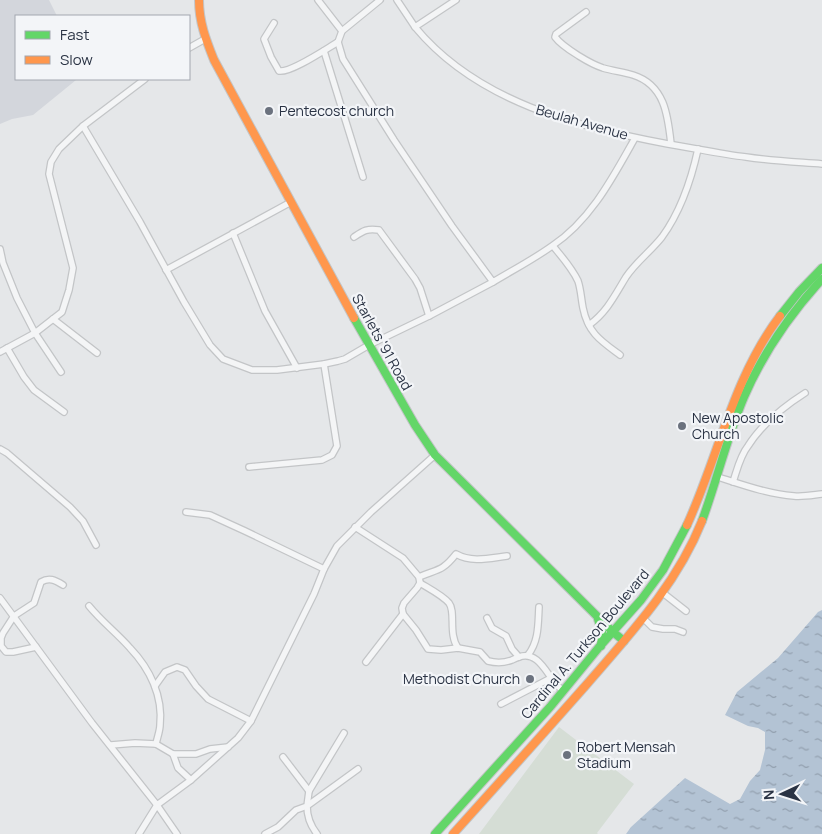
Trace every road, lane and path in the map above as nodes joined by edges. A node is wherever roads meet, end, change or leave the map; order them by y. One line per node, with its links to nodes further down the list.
1 (200, 0): 10 (street, Starlets '91 Road)
2 (318, 0): 9 (street)
3 (380, 0): 9 (street)
4 (397, 0): 8 (street, Beulah Avenue)
5 (456, 0): 8 (street)
6 (586, 12): 17 (street)
7 (274, 23): 13 (street)
8 (415, 27): 16 (street, Beulah Avenue)
9 (342, 31): 11 (street)
10 (205, 39): 12 (street); 21 (street, Starlets '91 Road)
11 (338, 42): 13 (street); 29 (street)
12 (190, 47)
13 (324, 51): 20 (street)
14 (145, 80): 15 (street)
15 (83, 126): 27 (street); 31 (street)
16 (635, 138): 17 (street, Beulah Avenue); 24 (street)
17 (671, 144): 18 (street, Beulah Avenue)
18 (698, 149): 19 (street, Beulah Avenue); 32 (street)
19 (822, 164)
20 (363, 177)
21 (291, 202): 22 (street); 34 (street, Starlets '91 Road)
22 (233, 233): 27 (street); 40 (street)
23 (354, 236): 30 (street)
24 (553, 246): 29 (street); 32 (street)
25 (0, 249): 33 (street)
26 (822, 268): 67 (street, Cardinal A. Turkson Boulevard)
27 (166, 270): 40 (street)
28 (822, 279): 47 (street, Cardinal A. Turkson Boulevard)
29 (494, 282): 30 (street)
30 (429, 316): 34 (street)
31 (53, 319): 33 (street); 37 (street)
32 (589, 325): 38 (street)
33 (35, 333): 35 (street); 41 (street)
34 (369, 345): 39 (street); 45 (street, Starlets '91 Road)
35 (7, 348): 36 (street); 43 (street)
36 (0, 352)
37 (97, 353)
38 (620, 355)
39 (324, 364): 40 (street); 46 (street)
40 (297, 368)
41 (61, 372)
42 (804, 393): 48 (street)
43 (64, 412)
44 (0, 449): 52 (street)
45 (435, 455): 51 (street); 64 (street, Starlets '91 Road)
46 (249, 467)
47 (718, 477): 48 (street); 57 (street, Cardinal A. Turkson Boulevard)
48 (733, 482): 49 (street)
49 (822, 494)
50 (186, 512): 54 (street)
51 (355, 527): 54 (street); 55 (street)
52 (96, 545)
53 (508, 556): 55 (street)
54 (324, 569): 82 (street)
55 (419, 580): 62 (street); 72 (street)
56 (63, 585): 63 (street)
57 (663, 593): 61 (street); 66 (street, Cardinal A. Turkson Boulevard)
58 (0, 598): 63 (street)
59 (89, 606): 77 (street)
60 (539, 607): 73 (street)
61 (686, 611)
62 (404, 614): 72 (street); 75 (street)
63 (14, 616): 70 (street); 70 (street)
64 (597, 617): 67 (street, Starlets '91 Road); 71 (street)
65 (487, 618): 74 (street)
66 (644, 619): 68 (street); 69 (street, Cardinal A. Turkson Boulevard)
67 (613, 632): 69 (street, Starlets '91 Road); 71 (street, Cardinal A. Turkson Boulevard)
68 (683, 632)
69 (624, 641): 81 (street, Cardinal A. Turkson Boulevard)
70 (36, 646): 85 (street)
71 (601, 646): 78 (street, Cardinal A. Turkson Boulevard)
72 (458, 648): 74 (street)
73 (528, 655): 74 (street); 76 (street)
74 (519, 657)
75 (366, 662)
76 (551, 678): 78 (street); 79 (street)
77 (155, 686): 82 (street); 84 (street)
78 (563, 691): 80 (street, Cardinal A. Turkson Boulevard)
79 (501, 704)
80 (551, 706): 81 (street); 98 (street, Cardinal A. Turkson Boulevard)
81 (561, 714): 99 (street, Cardinal A. Turkson Boulevard)
82 (251, 721): 86 (street)
83 (344, 733): 91 (street)
84 (156, 744): 85 (street); 87 (street)
85 (111, 745): 92 (street)
86 (228, 747): 87 (street); 90 (street)
87 (173, 754): 90 (street)
88 (283, 757): 91 (street)
89 (358, 769): 93 (street)
90 (191, 780): 92 (street)
91 (310, 791): 93 (street)
92 (157, 806): 94 (street); 95 (street)
93 (307, 806): 96 (street); 97 (street)
94 (139, 834)
95 (177, 834)
96 (265, 834)
97 (317, 834)
98 (436, 834)
99 (453, 834)

